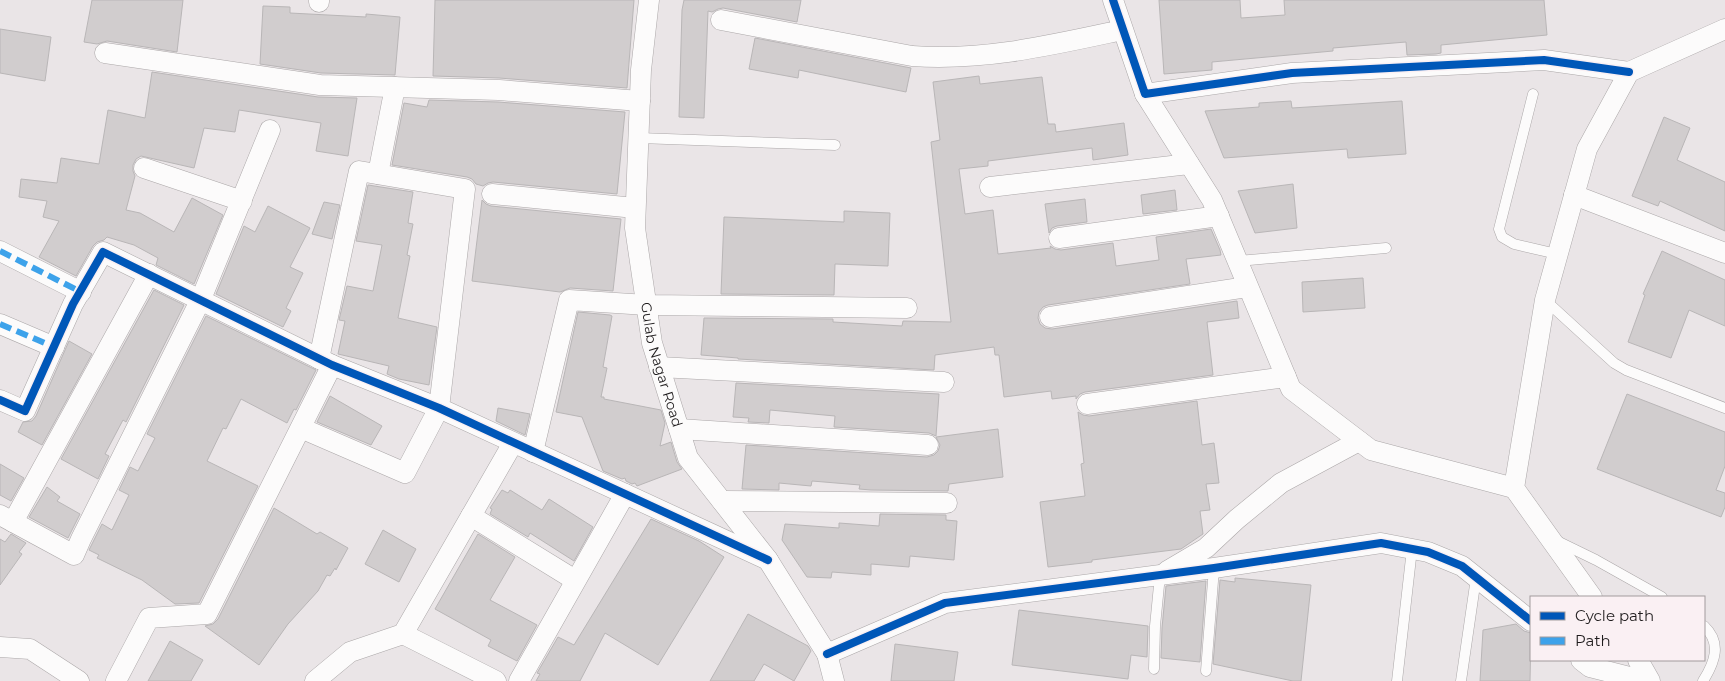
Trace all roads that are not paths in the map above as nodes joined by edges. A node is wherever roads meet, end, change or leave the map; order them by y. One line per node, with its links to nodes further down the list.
1 (649, 0): 11 (street, Gulab Nagar Road)
2 (1113, 0): 5 (street)
3 (721, 20): 5 (street)
4 (1725, 29): 7 (street)
5 (1122, 30): 9 (street)
6 (105, 53): 8 (street)
7 (1629, 72): 9 (street); 20 (street)
8 (395, 87): 11 (street); 17 (street)
9 (1145, 94): 15 (street)
10 (1533, 94): 28 (lane)
11 (640, 101): 13 (street, Gulab Nagar Road)
12 (270, 130): 21 (street)
13 (639, 138): 14 (lane); 22 (street, Gulab Nagar Road)
14 (835, 145)
15 (1189, 164): 18 (street); 23 (street)
16 (144, 168): 21 (street)
17 (378, 174): 40 (street); 46 (street)
18 (990, 187)
19 (492, 194): 22 (street)
20 (1574, 195): 27 (street); 28 (street)
21 (242, 201): 33 (street)
22 (635, 208): 35 (street, Gulab Nagar Road)
23 (1219, 216): 24 (street); 29 (street)
24 (1059, 238)
25 (1386, 248): 29 (lane)
26 (0, 251): 32 (street)
27 (1725, 253)
28 (1556, 254): 34 (street)
29 (1238, 261): 31 (street)
30 (149, 274): 32 (street); 33 (street); 59 (street)
31 (1248, 287): 37 (street); 42 (street)
32 (81, 292): 39 (street)
33 (201, 299): 40 (street); 59 (street)
34 (1545, 300): 47 (lane); 54 (street)
35 (646, 306): 36 (street); 41 (street, Gulab Nagar Road); 53 (street)
36 (907, 308)
37 (1050, 317)
38 (0, 324): 39 (street)
39 (54, 347): 44 (street)
40 (326, 362): 46 (street); 48 (street)
41 (659, 367): 43 (street); 49 (street, Gulab Nagar Road)
42 (1286, 377): 45 (street); 50 (street)
43 (944, 382)
44 (0, 400)
45 (1087, 404)
46 (439, 408): 48 (street); 51 (street)
47 (1725, 408)
48 (300, 428): 79 (street)
49 (679, 429): 52 (street); 56 (street, Gulab Nagar Road)
50 (1358, 441): 54 (street); 64 (street)
51 (513, 442): 53 (street); 58 (street)
52 (928, 445)
53 (533, 452): 55 (street)
54 (1514, 488): 60 (street)
55 (625, 494): 62 (street); 66 (street)
56 (722, 500): 57 (street); 62 (street, Gulab Nagar Road)
57 (946, 503)
58 (471, 516): 66 (street); 71 (street)
59 (4, 520)
60 (1550, 538): 67 (street); 68 (lane)
61 (1412, 549): 63 (street); 65 (street); 84 (lane)
62 (768, 560): 73 (street, Gulab Nagar Road)
63 (1214, 568): 64 (street); 77 (lane)
64 (1160, 575): 73 (street); 76 (lane)
65 (1476, 578): 69 (street); 85 (lane)
66 (575, 580): 82 (street)
67 (1591, 596)
68 (1660, 596)
69 (1530, 620)
70 (1705, 627): 88 (lane)
71 (402, 634): 80 (street); 81 (street)
72 (0, 647): 78 (street)
73 (826, 654): 83 (street, Gulab Nagar Road)
74 (1582, 661): 86 (street)
75 (1639, 661): 87 (street)
76 (1154, 669)
77 (1206, 671)
78 (79, 681)
79 (116, 681)
80 (315, 681)
81 (496, 681)
82 (519, 681)
83 (834, 681)
84 (1397, 681)
85 (1461, 681)
86 (1645, 681)
87 (1650, 681)
88 (1703, 681)

